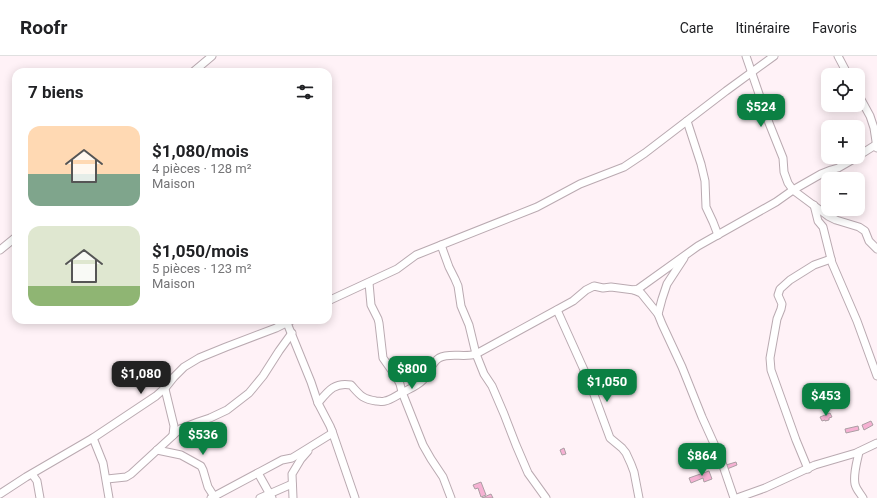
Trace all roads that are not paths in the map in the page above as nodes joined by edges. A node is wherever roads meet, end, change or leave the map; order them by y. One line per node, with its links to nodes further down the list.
1 (212, 56): 5 (street)
2 (746, 56): 7 (street)
3 (774, 56): 7 (street)
4 (838, 56): 6 (street)
5 (198, 68)
6 (844, 68)
7 (751, 72): 9 (street); 13 (street)
8 (865, 107): 10 (street)
9 (687, 121): 15 (street); 17 (street)
10 (877, 146): 11 (street)
11 (865, 153)
12 (845, 164): 13 (street)
13 (793, 190): 14 (street); 15 (street)
14 (814, 205): 18 (street); 21 (street)
15 (718, 235): 20 (street)
16 (12, 240): 19 (street)
17 (441, 245): 22 (street); 30 (street)
18 (877, 249)
19 (0, 250)
20 (687, 253): 23 (street); 26 (street)
21 (831, 259): 31 (street); 42 (street)
22 (369, 283): 24 (street); 33 (street)
23 (634, 290): 25 (street); 26 (street)
24 (332, 299)
25 (557, 310): 30 (street); 58 (street)
26 (658, 314): 59 (street)
27 (284, 324): 32 (street)
28 (290, 324): 29 (street)
29 (292, 333): 34 (street); 36 (street)
30 (476, 354): 33 (street); 57 (street)
31 (877, 376)
32 (165, 389): 36 (street); 37 (street)
33 (402, 392): 34 (street); 56 (street)
34 (318, 402): 35 (street)
35 (332, 432): 39 (street); 55 (street)
36 (173, 435): 40 (street)
37 (93, 438): 44 (street); 45 (street)
38 (877, 443): 41 (street)
39 (313, 444): 43 (street); 46 (street)
40 (157, 450): 45 (street); 50 (street)
41 (859, 452): 42 (street); 62 (street)
42 (808, 469): 47 (street)
43 (258, 472): 49 (street); 50 (street)
44 (32, 474): 48 (street); 51 (street)
45 (107, 479): 52 (street)
46 (292, 484): 49 (street); 54 (street)
47 (761, 490): 60 (street); 61 (street)
48 (0, 494)
49 (271, 496): 53 (street)
50 (213, 497)
51 (40, 498)
52 (109, 498)
53 (260, 498)
54 (293, 498)
55 (355, 498)
56 (451, 498)
57 (546, 498)
58 (640, 498)
59 (734, 498)
60 (738, 498)
61 (764, 498)
62 (863, 498)

